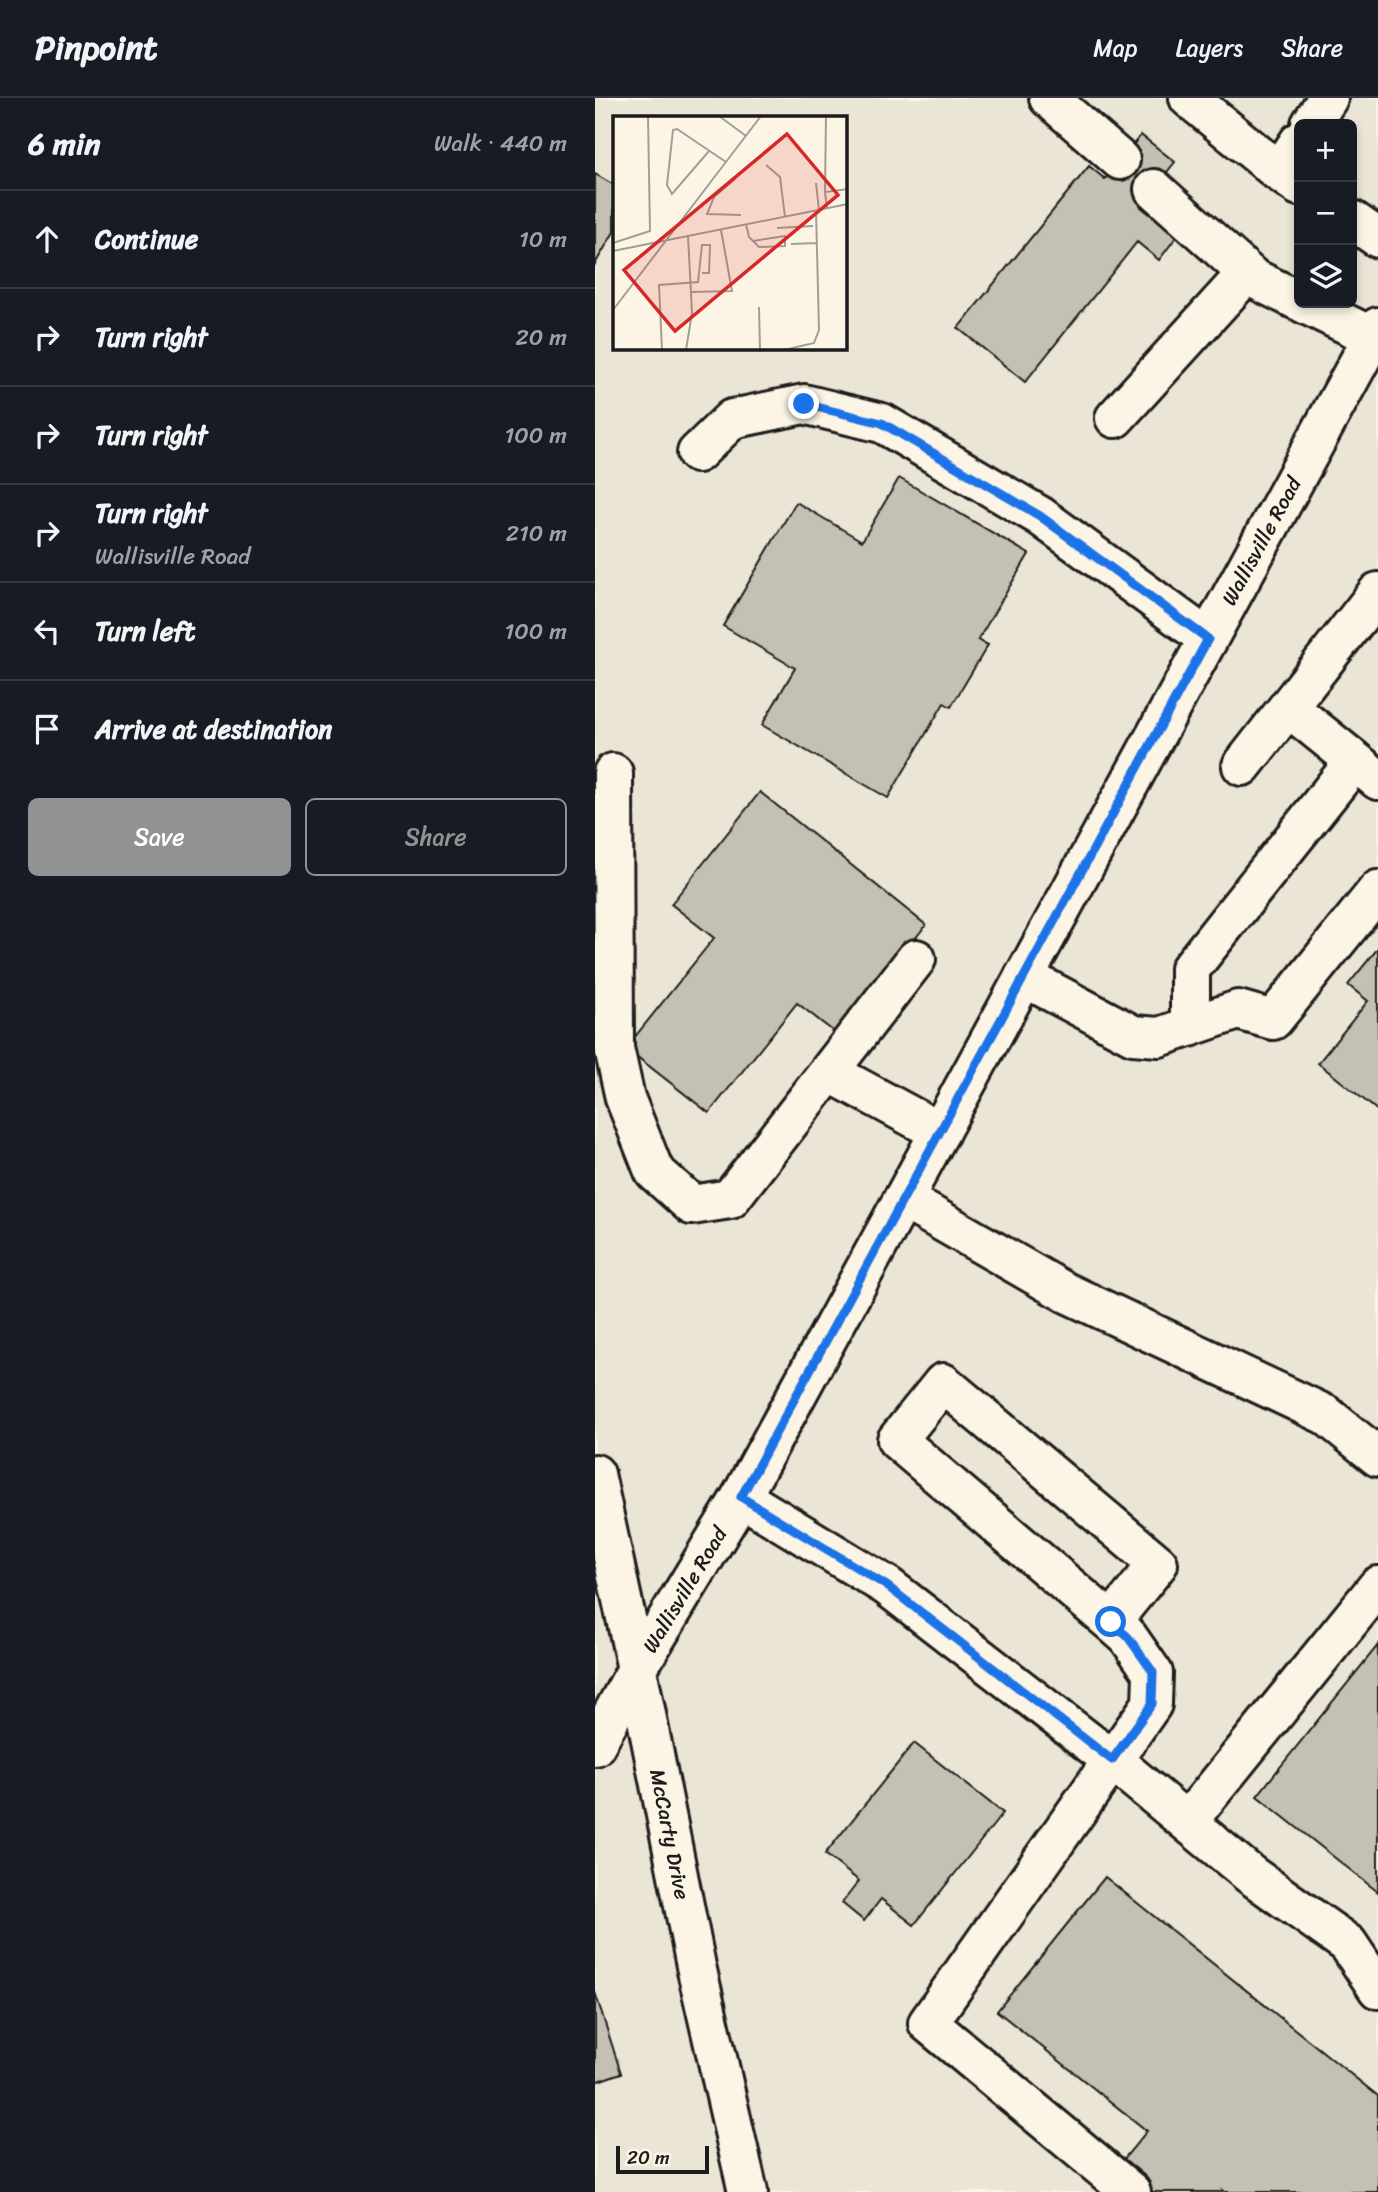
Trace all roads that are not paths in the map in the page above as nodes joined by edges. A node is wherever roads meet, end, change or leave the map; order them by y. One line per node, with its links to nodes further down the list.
1 (1049, 98): 5 (main road)
2 (1189, 98): 6 (main road)
3 (1328, 98): 4 (main road)
4 (1314, 119)
5 (1120, 160)
6 (1293, 167)
7 (1154, 189): 10 (main road)
8 (1357, 223): 9 (main road)
9 (1378, 238)
10 (1247, 272): 11 (main road); 14 (main road)
11 (1294, 298)
12 (1310, 308): 13 (main road)
13 (1371, 351): 17 (main road, Wallisville Road)
14 (1115, 418)
15 (697, 453): 17 (main road)
16 (1378, 592): 18 (main road)
17 (1208, 639): 25 (main road, Wallisville Road)
18 (1288, 708): 19 (main road); 20 (main road)
19 (1242, 766)
20 (1366, 771): 26 (main road)
21 (613, 773): 23 (main road)
22 (1378, 890): 26 (main road)
23 (604, 931): 27 (main road)
24 (915, 959): 27 (main road)
25 (1024, 977): 26 (main road); 28 (main road, Wallisville Road)
26 (1190, 1027)
27 (829, 1072): 28 (main road)
28 (940, 1132): 29 (main road, Wallisville Road)
29 (903, 1199): 30 (main road); 32 (main road, Wallisville Road)
30 (1378, 1457)
31 (595, 1474): 35 (main road, McCarty Drive)
32 (741, 1497): 35 (main road, Wallisville Road); 37 (main road)
33 (1378, 1586): 38 (main road)
34 (1111, 1622): 34 (main road); 37 (main road)
35 (637, 1669): 36 (main road, Wallisville Road); 40 (main road, McCarty Drive)
36 (595, 1746)
37 (1112, 1760): 38 (main road); 41 (main road)
38 (1187, 1822): 39 (main road)
39 (1378, 1989)
40 (748, 2192)
41 (1131, 2192)

